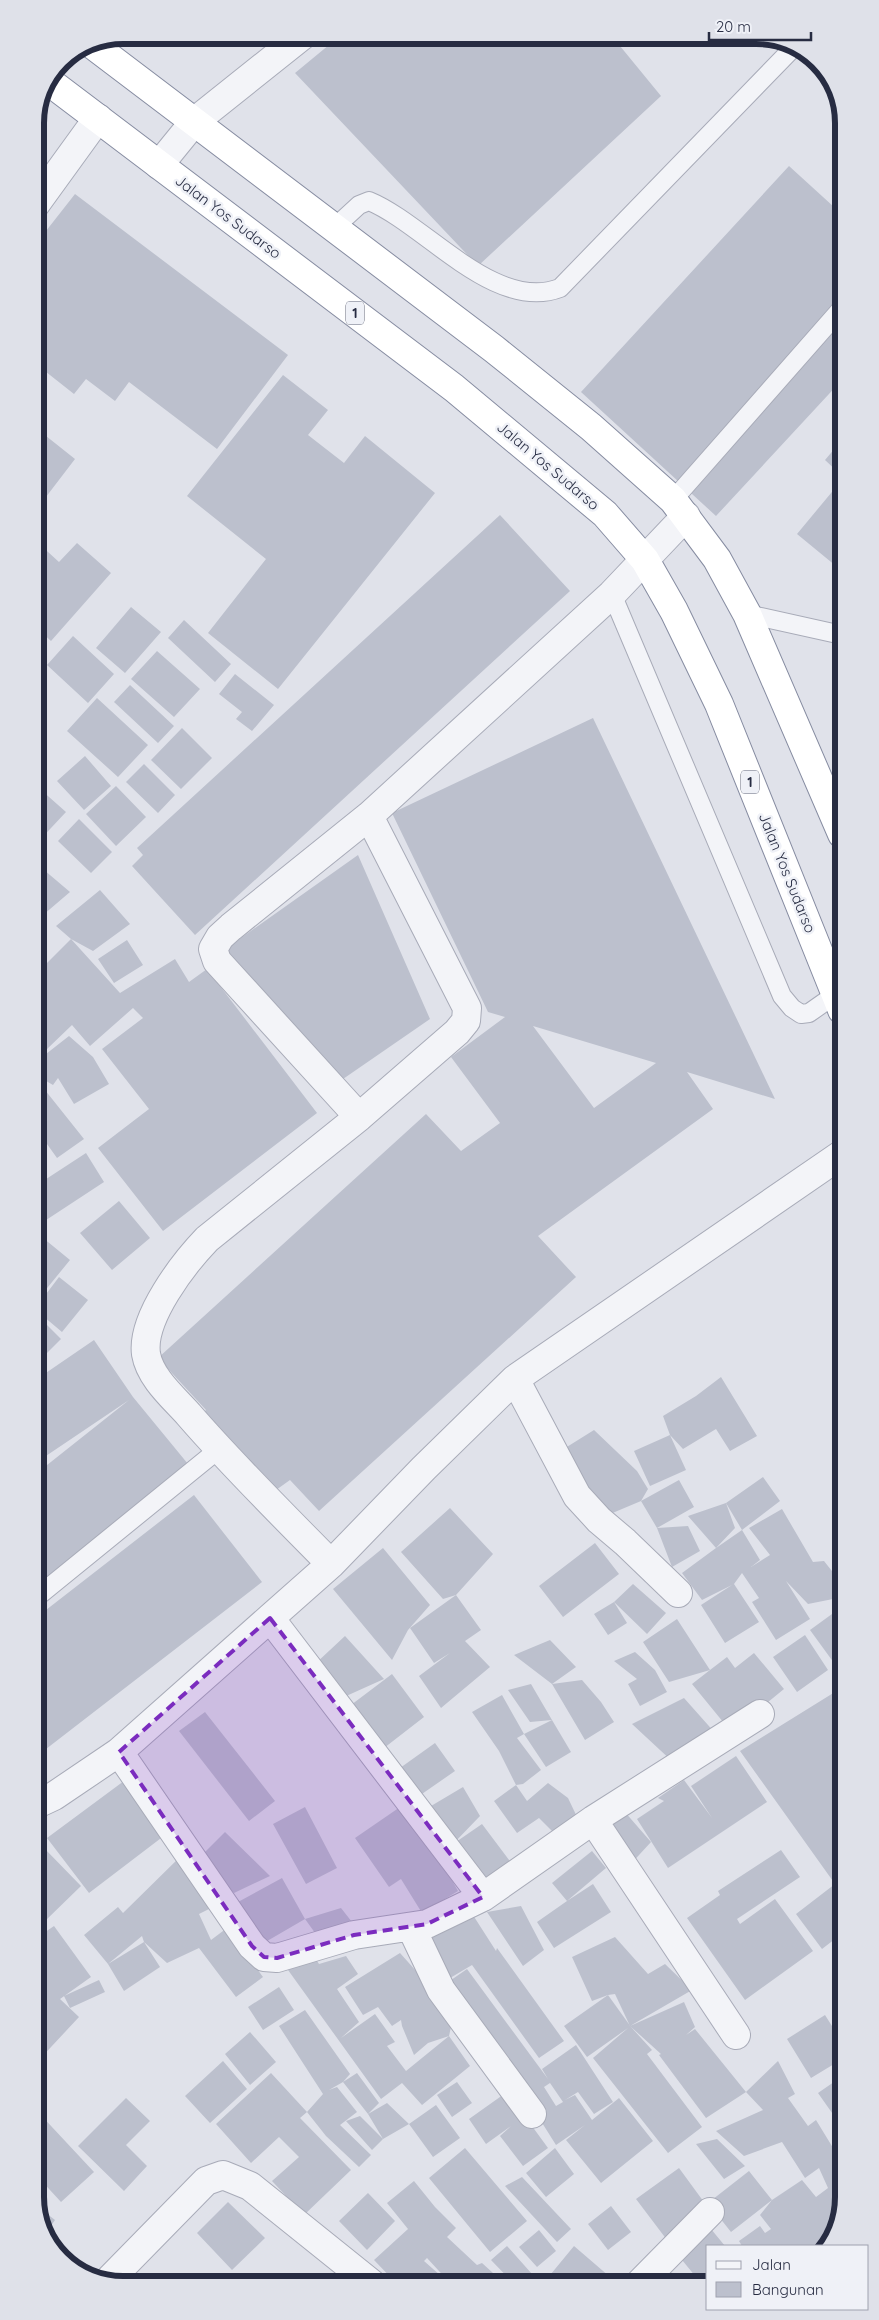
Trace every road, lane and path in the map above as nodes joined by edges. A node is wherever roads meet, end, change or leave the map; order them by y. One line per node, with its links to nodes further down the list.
1 (292, 44): 6 (street)
2 (97, 48): 6 (highway)
3 (789, 52): 9 (lane)
4 (54, 85): 5 (highway, Jalan Yos Sudarso / 1)
5 (98, 118): 7 (highway, Jalan Yos Sudarso / 1); 8 (street)
6 (194, 122): 7 (street); 9 (highway)
7 (159, 164): 12 (highway, Jalan Yos Sudarso / 1)
8 (44, 193)
9 (334, 228): 11 (highway)
10 (835, 316): 11 (lane)
11 (680, 508): 12 (street); 14 (highway)
12 (644, 560): 13 (street); 18 (highway, Jalan Yos Sudarso / 1)
13 (612, 594): 16 (street); 19 (lane)
14 (747, 614): 15 (lane); 17 (highway)
15 (835, 633)
16 (369, 816): 20 (street); 20 (street)
17 (835, 818)
18 (835, 992)
19 (835, 1003)
20 (359, 1117): 23 (street)
21 (835, 1159): 22 (street)
22 (516, 1380): 24 (street); 26 (street)
23 (219, 1449): 24 (street); 25 (lane)
24 (331, 1564): 27 (street)
25 (44, 1591)
26 (678, 1593)
27 (270, 1618): 29 (street); 32 (street)
28 (760, 1714): 31 (street)
29 (119, 1752): 30 (street); 33 (street)
30 (44, 1801)
31 (593, 1820): 32 (street); 34 (street)
32 (483, 1897): 33 (street)
33 (411, 1927): 35 (street)
34 (736, 2035)
35 (532, 2114)
36 (710, 2212): 39 (street)
37 (113, 2276): 38 (street)
38 (362, 2276)
39 (655, 2276)

